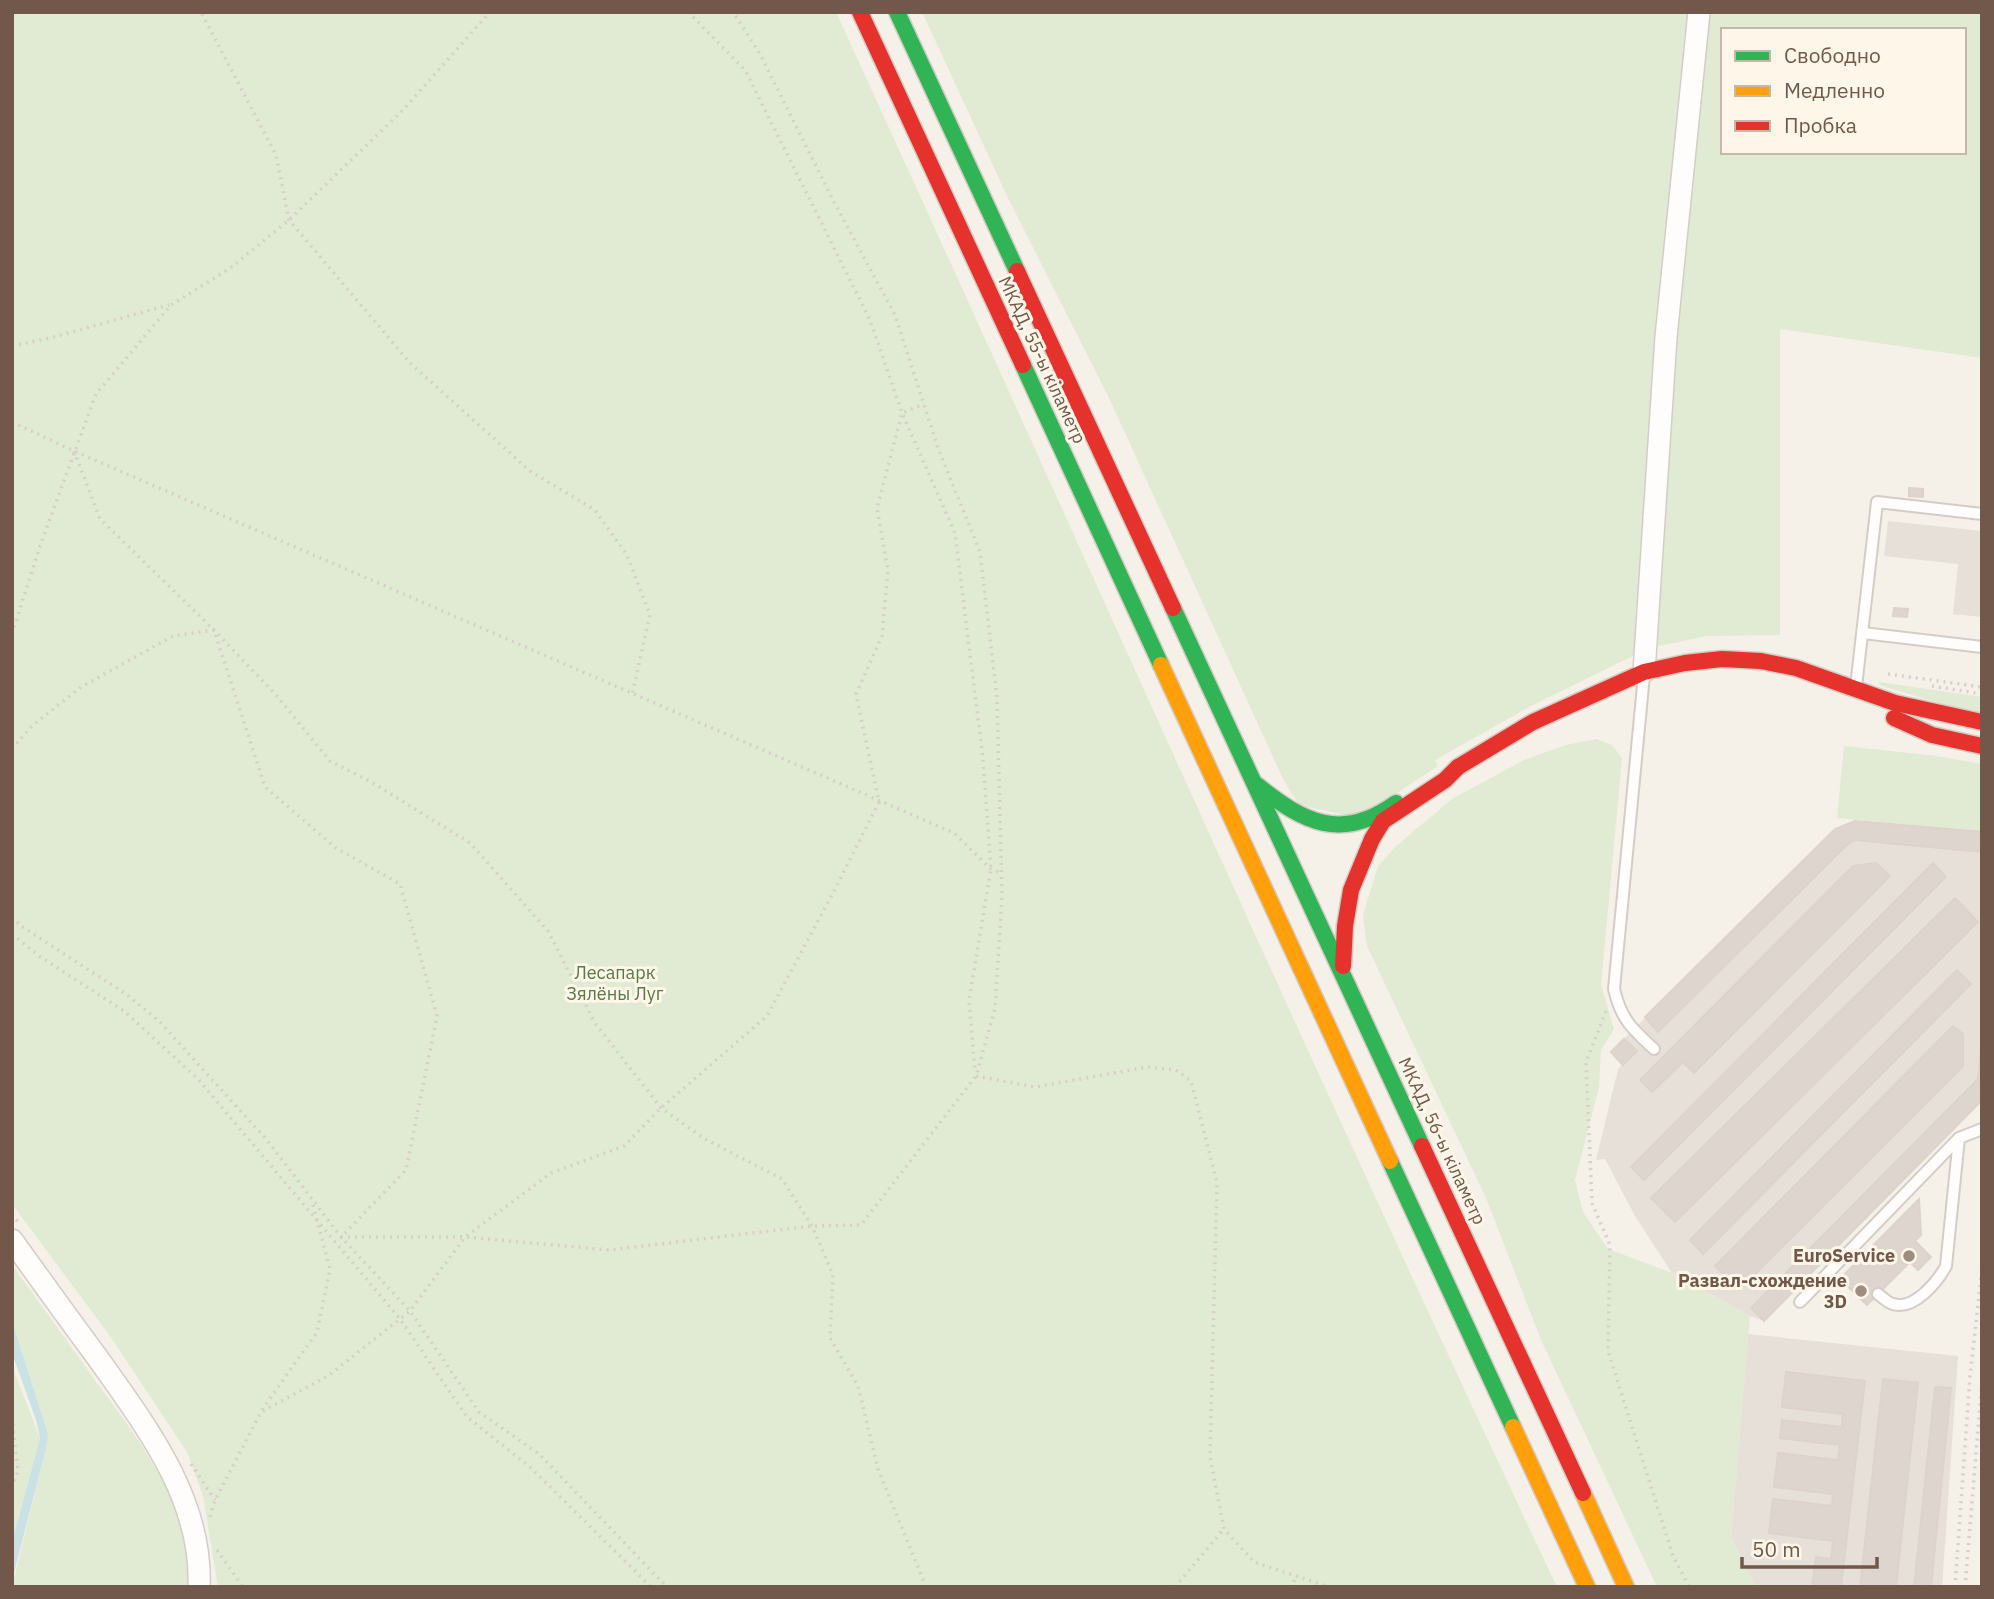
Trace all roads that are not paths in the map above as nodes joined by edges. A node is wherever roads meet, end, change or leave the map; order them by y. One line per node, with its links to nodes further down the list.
1 (860, 12): 22 (main road, МКАД, 55-ы кіламетр)
2 (897, 12): 9 (main road, МКАД, 55-ы кіламетр)
3 (1699, 12): 7 (street)
4 (1982, 514): 5 (lane)
5 (1863, 633): 6 (lane); 8 (lane)
6 (1982, 647)
7 (1644, 672): 8 (main road); 12 (main road); 15 (lane)
8 (1855, 692): 10 (main road); 11 (main road)
9 (1221, 712): 13 (main road, МКАД, 56-ы кіламетр)
10 (1982, 722)
11 (1982, 746)
12 (1458, 767): 13 (main road); 14 (main road)
13 (1252, 780): 14 (main road, МКАД, 56-ы кіламетр)
14 (1343, 971): 23 (main road, МКАД, 56-ы кіламетр)
15 (1654, 1049)
16 (1982, 1129): 17 (lane)
17 (1959, 1138): 19 (lane); 20 (lane)
18 (12, 1240): 21 (street)
19 (1878, 1294)
20 (1800, 1302)
21 (199, 1587)
22 (1587, 1587)
23 (1626, 1587)

